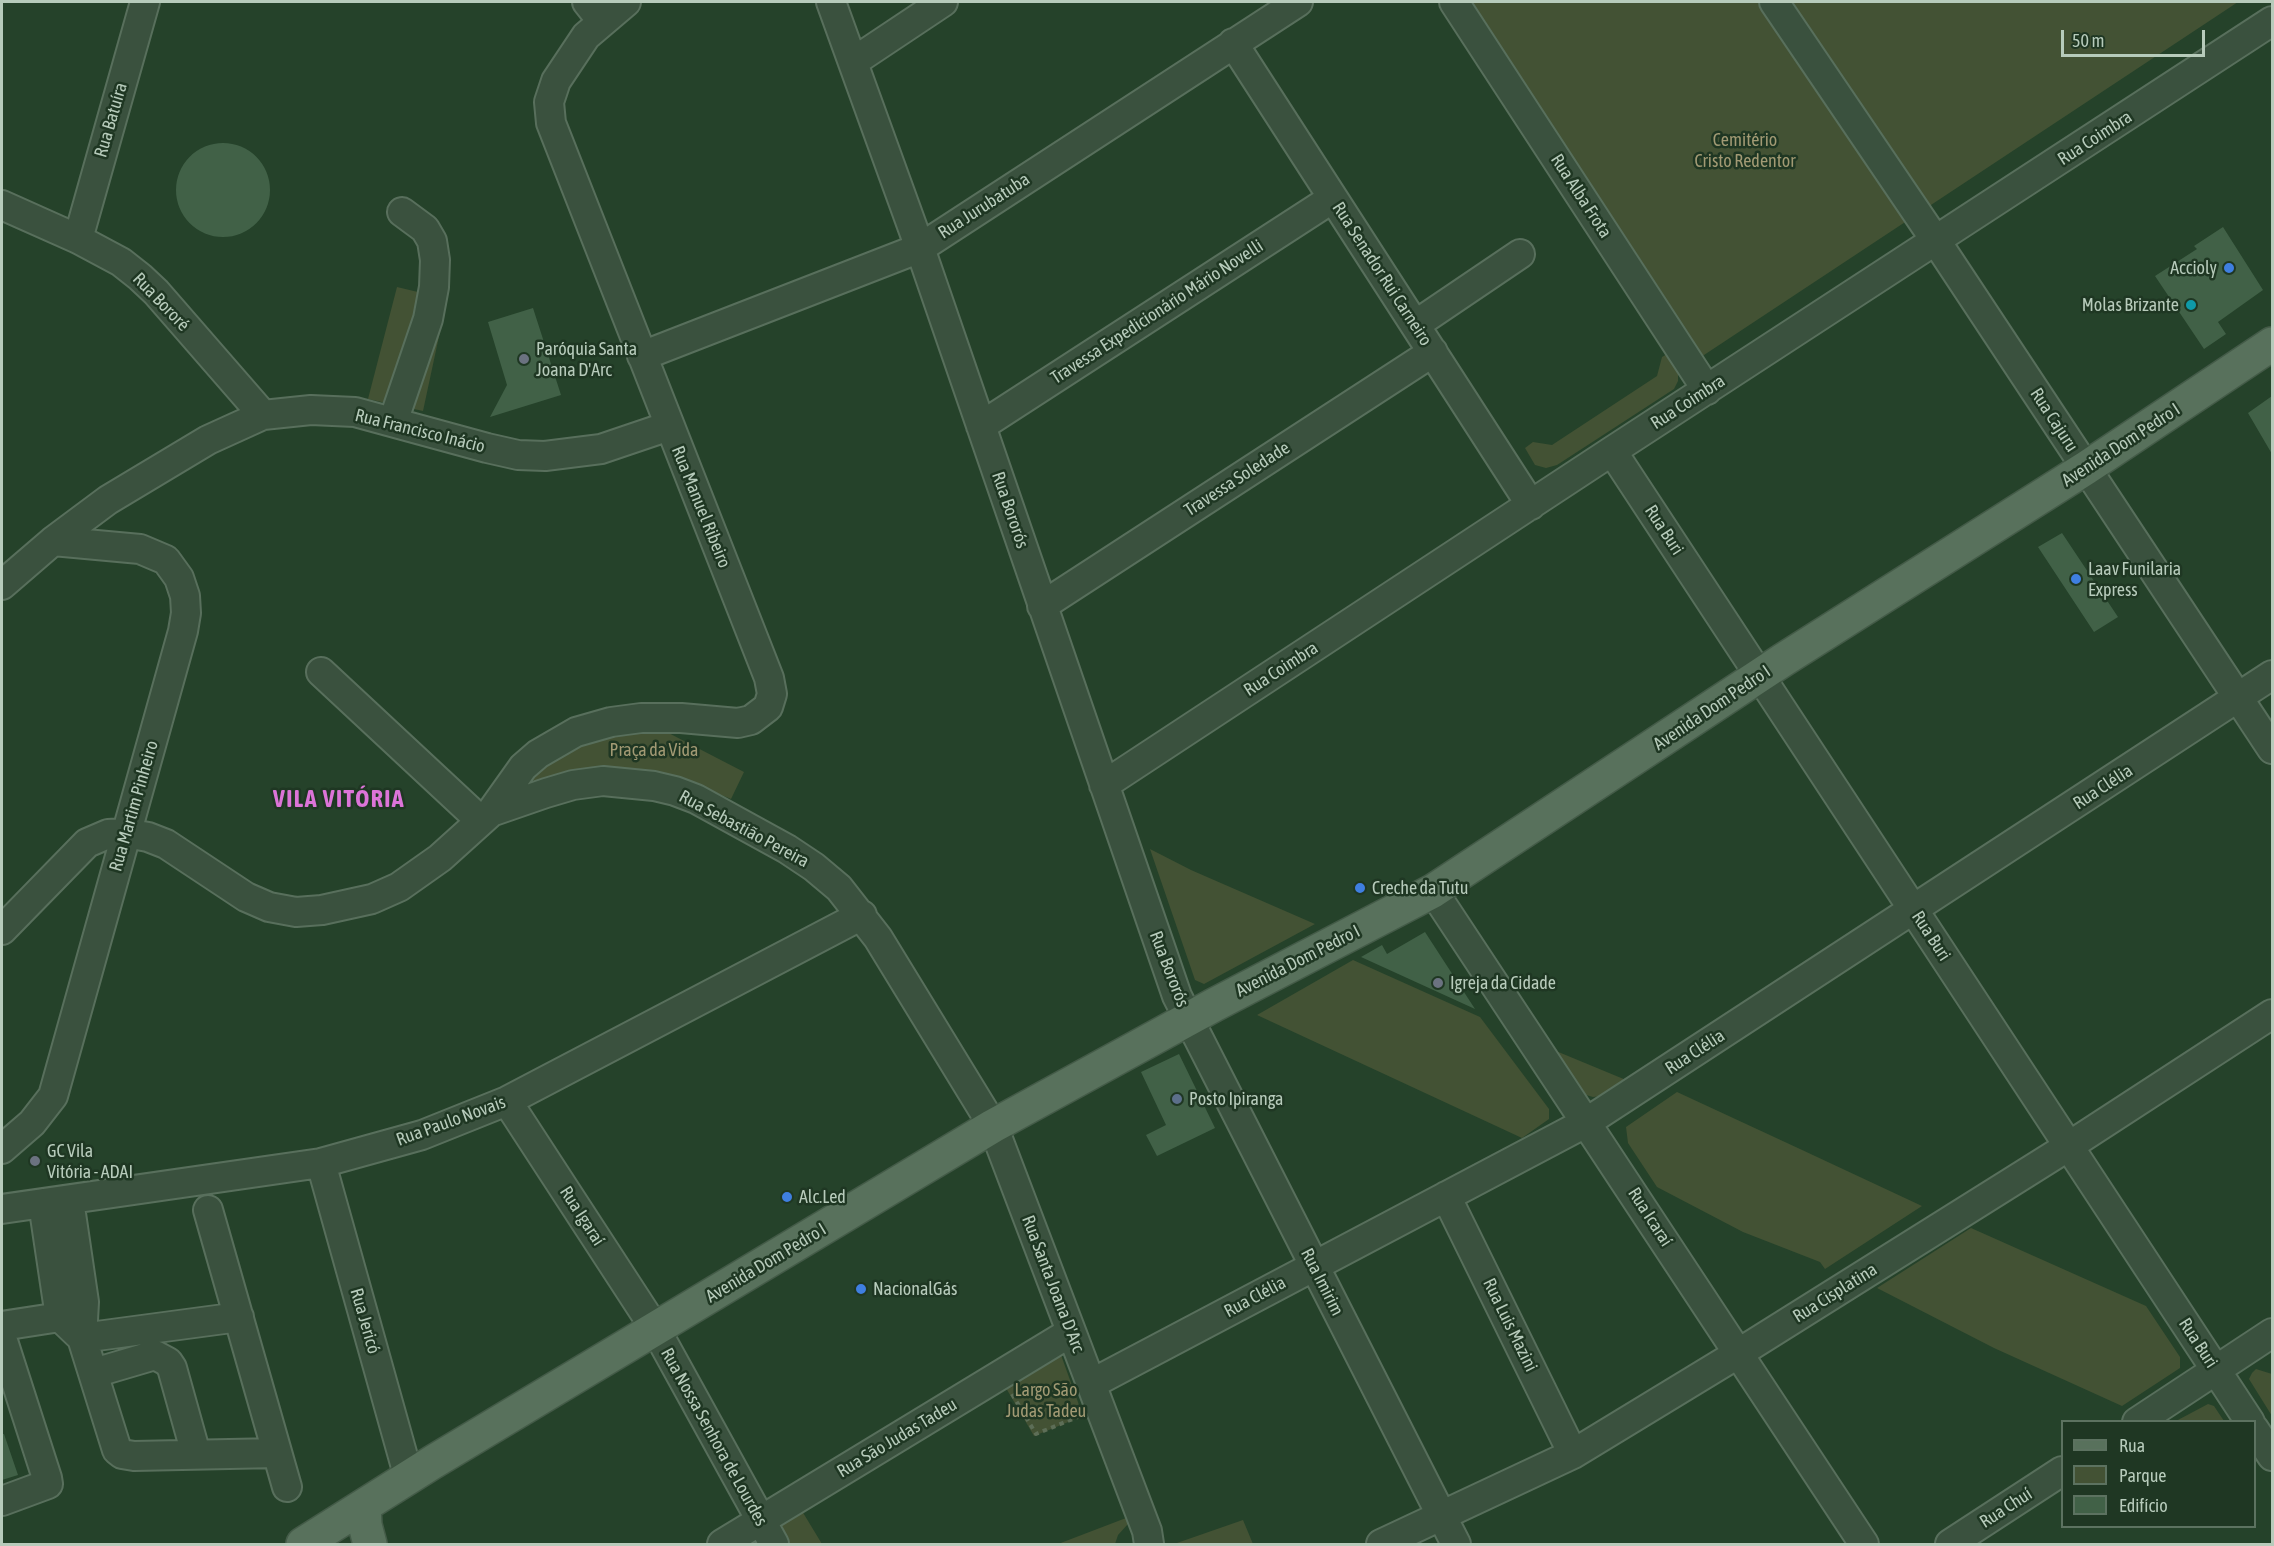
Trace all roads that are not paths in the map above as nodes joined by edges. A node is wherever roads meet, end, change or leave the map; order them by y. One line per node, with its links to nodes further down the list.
1 (145, 2): 15 (street, Rua Batuíra)
2 (626, 2): 8 (street, Rua Manuel Ribeiro)
3 (831, 2): 11 (street, Rua Bororós)
4 (943, 2): 11 (street)
5 (1298, 2): 10 (street, Rua Jurubatuba)
6 (1454, 2): 23 (street, Rua Alba Frota)
7 (1774, 2): 16 (street, Rua Cajuru)
8 (594, 11): 22 (street, Rua Manuel Ribeiro)
9 (2269, 32): 16 (street, Rua Coimbra)
10 (1233, 43): 12 (street, Rua Senador Rui Carneiro); 17 (street, Rua Jurubatuba)
11 (853, 62): 17 (street, Rua Bororós)
12 (1333, 198): 19 (street, Rua Senador Rui Carneiro); 27 (street, Travessa Expedicionário Mário Novelli)
13 (2, 205): 15 (street, Rua Bororé)
14 (402, 212): 25 (street)
15 (78, 239): 24 (street, Rua Bororé)
16 (1936, 241): 23 (street, Rua Coimbra); 29 (street, Rua Cajuru)
17 (920, 248): 22 (street, Rua Jurubatuba); 27 (street, Rua Bororós)
18 (1520, 254): 19 (street)
19 (1415, 325): 21 (street, Rua Senador Rui Carneiro)
20 (2272, 344): 29 (main road, Avenida Dom Pedro I)
21 (1432, 352): 30 (street, Rua Senador Rui Carneiro); 33 (street, Travessa Soledade)
22 (642, 356): 26 (street, Rua Manuel Ribeiro)
23 (1707, 390): 28 (street, Rua Coimbra)
24 (264, 415): 25 (street, Rua Francisco Inácio); 31 (street, Rua Francisco Inácio)
25 (393, 422): 26 (street, Rua Francisco Inácio)
26 (669, 426): 40 (street, Rua Manuel Ribeiro)
27 (981, 426): 33 (street, Rua Bororós)
28 (1612, 451): 30 (street, Rua Coimbra); 35 (street, Rua Buri)
29 (2086, 468): 35 (main road, Avenida Dom Pedro I); 37 (street, Rua Cajuru)
30 (1531, 506): 39 (street, Rua Coimbra)
31 (52, 541): 32 (street, Rua Francisco Inácio); 41 (street, Rua Martim Pinheiro)
32 (2, 585)
33 (1042, 606): 39 (street, Rua Bororós)
34 (321, 672): 40 (street)
35 (1760, 675): 42 (main road, Avenida Dom Pedro I); 43 (street, Rua Buri)
36 (2272, 675): 37 (street, Rua Clélia)
37 (2238, 697): 38 (street, Rua Cajuru); 43 (street, Rua Clélia)
38 (2272, 749)
39 (1104, 786): 47 (street, Rua Bororós)
40 (486, 816): 41 (street, Rua Sebastião Pereira); 44 (street, Rua Sebastião Pereira)
41 (126, 833): 45 (street); 52 (street, Rua Martim Pinheiro)
42 (1434, 891): 47 (main road, Avenida Dom Pedro I); 49 (street, Rua Icaraí)
43 (1914, 910): 49 (street, Rua Clélia); 51 (street, Rua Buri)
44 (862, 915): 48 (street, Rua Paulo Novais); 50 (street, Rua Sebastião Pereira)
45 (2, 930)
46 (2272, 1014): 51 (street, Rua Cisplatina)
47 (1188, 1019): 50 (main road, Avenida Dom Pedro I); 58 (street, Rua Imirim)
48 (507, 1101): 53 (street, Rua Paulo Novais); 62 (street, Rua Igaraí)
49 (1587, 1122): 54 (street, Rua Clélia); 67 (street, Rua Icaraí)
50 (993, 1126): 62 (main road, Avenida Dom Pedro I); 63 (street, Rua Santa Joana D'Arc)
51 (2068, 1146): 67 (street, Rua Cisplatina); 68 (street, Rua Buri)
52 (2, 1149)
53 (321, 1163): 55 (street, Rua Paulo Novais); 79 (street, Rua Jericó)
54 (1446, 1196): 58 (street, Rua Clélia); 76 (street, Rua Luis Mazini)
55 (56, 1202): 56 (street, Rua Paulo Novais); 59 (street); 66 (street)
56 (2, 1209)
57 (208, 1210): 60 (street)
58 (1314, 1266): 70 (street, Rua Clélia); 83 (street, Rua Imirim)
59 (60, 1317): 61 (street); 66 (street)
60 (238, 1317): 66 (street); 74 (street)
61 (2, 1326)
62 (656, 1330): 79 (main road, Avenida Dom Pedro I); 84 (street, Rua Nossa Senhora de Lourdes)
63 (1071, 1332): 70 (street, Rua Santa Joana D'Arc); 84 (street, Rua São Judas Tadeu)
64 (2272, 1333): 68 (street)
65 (2, 1338): 81 (street)
66 (82, 1338): 69 (street)
67 (1739, 1353): 76 (street, Rua Cisplatina); 91 (street, Rua Icaraí)
68 (2216, 1370): 71 (street); 72 (street, Rua Buri)
69 (94, 1373): 75 (street); 75 (street)
70 (1096, 1396): 88 (street, Rua Santa Joana D'Arc)
71 (2140, 1420)
72 (2249, 1420)
73 (2256, 1432): 77 (street)
74 (277, 1453): 75 (street); 80 (street)
75 (196, 1454)
76 (1573, 1454): 83 (street, Rua Cisplatina)
77 (2272, 1456)
78 (2061, 1472): 92 (street, Rua Chuí)
79 (409, 1478): 82 (main road, Avenida Dom Pedro I)
80 (286, 1487)
81 (2, 1501)
82 (364, 1506): 85 (main road, Avenida Dom Pedro I); 86 (main road)
83 (1440, 1515): 89 (street, Rua Cisplatina); 90 (street, Rua Imirim)
84 (767, 1533): 87 (street, Rua São Judas Tadeu)
85 (303, 1545)
86 (370, 1545)
87 (722, 1545)
88 (1149, 1545)
89 (1381, 1545)
90 (1456, 1545)
91 (1864, 1545)
92 (1950, 1545)

